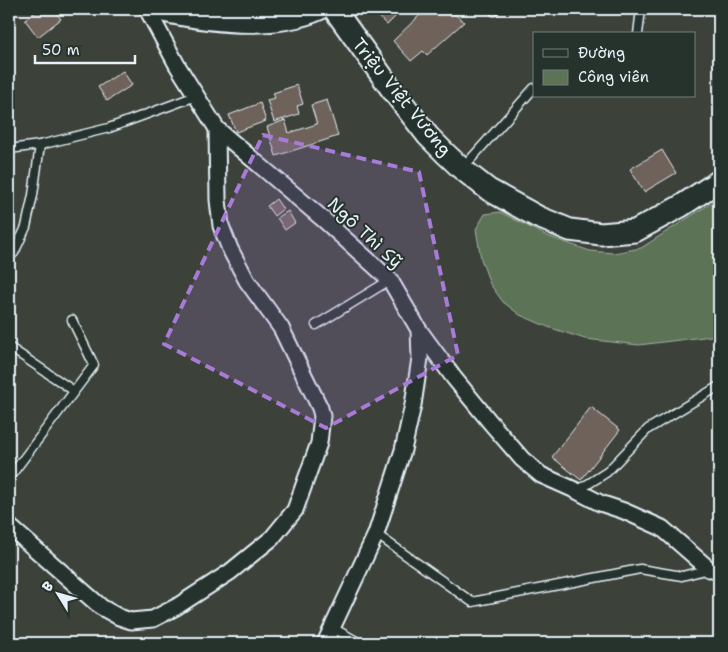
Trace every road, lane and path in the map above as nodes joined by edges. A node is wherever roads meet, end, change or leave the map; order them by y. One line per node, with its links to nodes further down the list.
1 (148, 9): 8 (street, Ngô Thì Sỹ)
2 (154, 9): 3 (street)
3 (319, 9)
4 (334, 9): 12 (street, Triệu Việt Vương)
5 (641, 9): 6 (lane)
6 (638, 32)
7 (533, 89): 12 (lane)
8 (196, 96): 9 (street, Ngô Thì Sỹ); 10 (lane)
9 (217, 129): 15 (street, Ngô Thì Sỹ); 24 (street)
10 (40, 146): 11 (lane); 14 (lane)
11 (9, 149)
12 (462, 169): 13 (street, Triệu Việt Vương)
13 (719, 181)
14 (14, 253)
15 (390, 280): 17 (lane); 18 (street, Ngô Thì Sỹ)
16 (72, 320): 21 (lane)
17 (316, 325)
18 (419, 330): 23 (street); 25 (street, Ngô Thì Sỹ)
19 (9, 347): 21 (lane)
20 (719, 386): 23 (lane)
21 (74, 391): 22 (lane)
22 (9, 478)
23 (577, 491): 26 (street)
24 (9, 526)
25 (376, 534): 26 (lane); 27 (street, Ngô Thì Sỹ)
26 (714, 574)
27 (333, 628): 28 (street, Ngô Thì Sỹ); 29 (lane)
28 (325, 643)
29 (360, 643)

